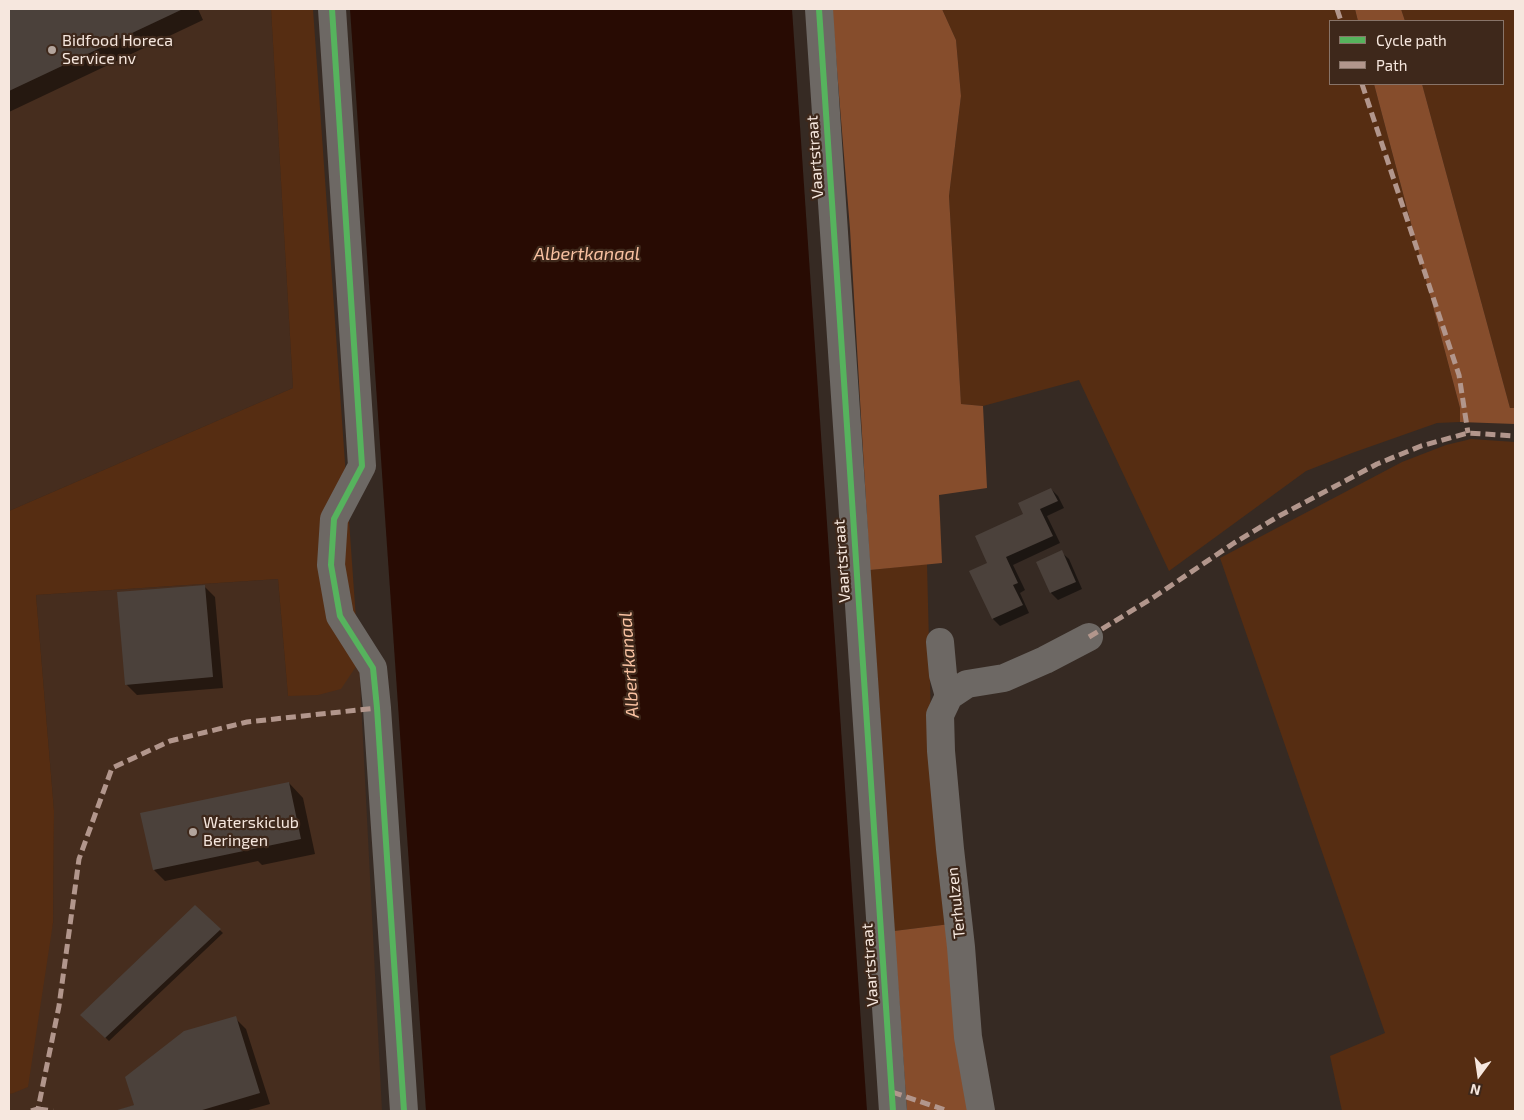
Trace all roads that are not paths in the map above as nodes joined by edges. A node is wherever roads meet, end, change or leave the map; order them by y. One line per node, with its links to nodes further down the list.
1 (332, 9): 6 (street)
2 (819, 9): 7 (street, Vaartstraat)
3 (1089, 637): 5 (street)
4 (940, 642): 5 (street)
5 (949, 696): 8 (street, Terhulzen)
6 (404, 1111)
7 (893, 1111)
8 (981, 1111)

